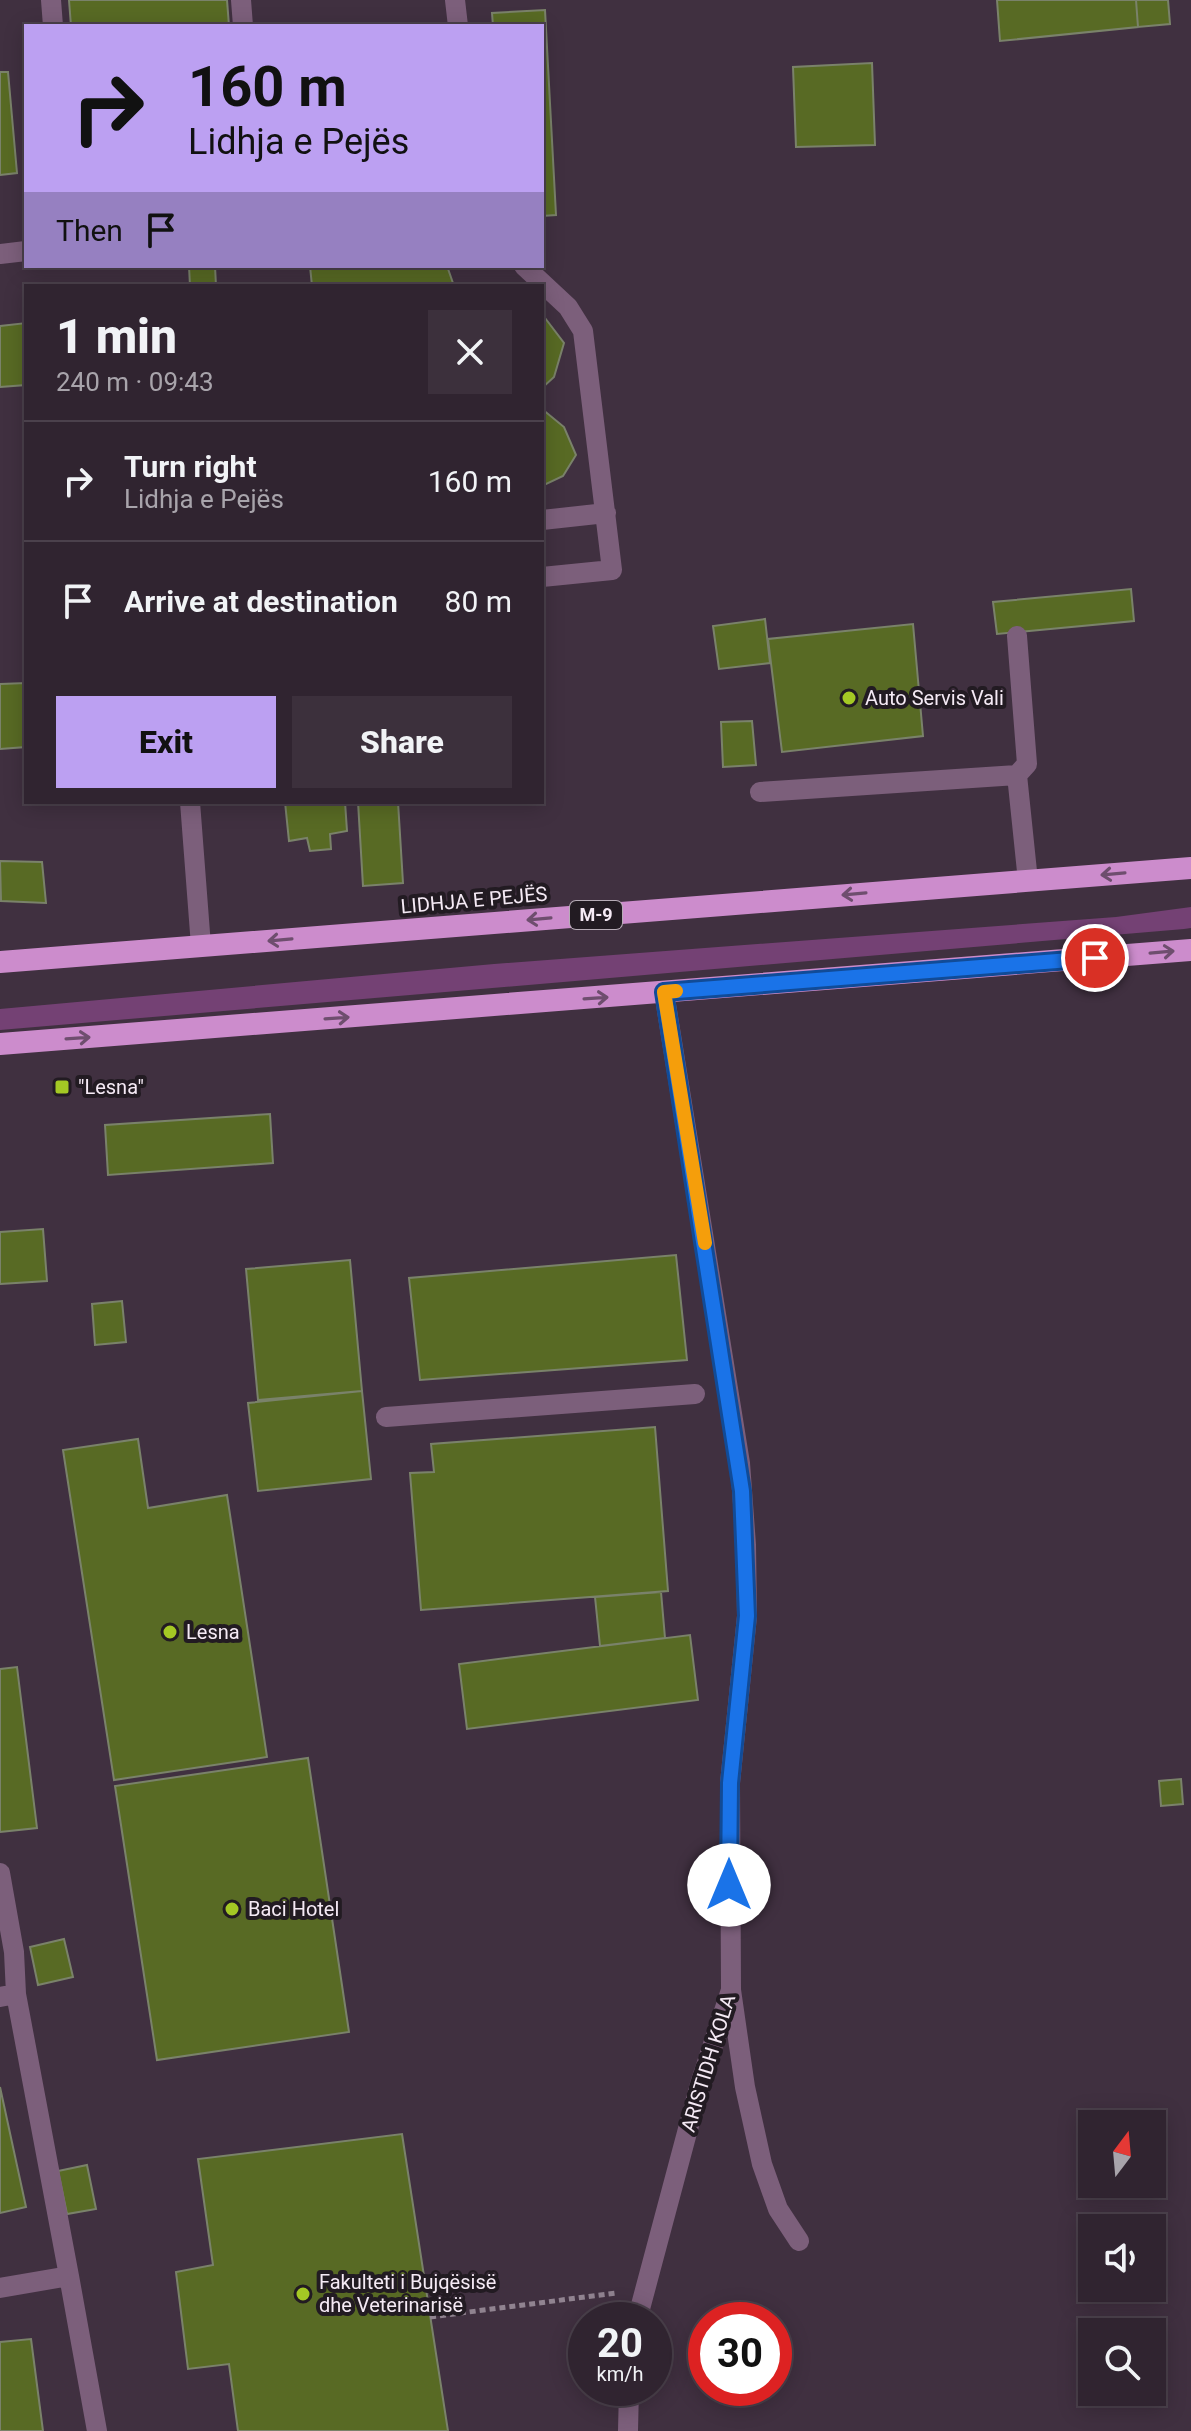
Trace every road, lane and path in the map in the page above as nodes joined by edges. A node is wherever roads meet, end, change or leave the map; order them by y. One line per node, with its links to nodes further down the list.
1 (51, 0): 4 (street)
2 (241, 0): 5 (street)
3 (455, 0): 6 (street)
4 (53, 24)
5 (243, 24)
6 (458, 24)
7 (24, 251): 8 (street)
8 (0, 254)
9 (526, 268): 10 (street)
10 (543, 284)
11 (544, 285): 12 (street)
12 (606, 513): 13 (street); 14 (street)
13 (544, 520)
14 (544, 577)
15 (1017, 636): 16 (street)
16 (1017, 775): 17 (street); 20 (street)
17 (760, 792)
18 (190, 804): 21 (street)
19 (1191, 868): 20 (highway, LIDHJA E PEJËS / M-9, one-way to 20)
20 (1028, 881): 21 (highway, LIDHJA E PEJËS / M-9, one-way to 21)
21 (201, 946): 23 (highway, LIDHJA E PEJËS / M-9)
22 (1191, 950): 24 (highway, one-way to 22)
23 (0, 962)
24 (664, 992): 25 (highway, one-way to 24); 29 (street, ARISTIDH KOLA)
25 (0, 1044)
26 (695, 1394): 27 (street)
27 (386, 1417)
28 (0, 1873): 30 (street)
29 (731, 1990): 31 (street); 34 (street, ARISTIDH KOLA)
30 (8, 1995): 32 (street)
31 (799, 2241)
32 (69, 2276): 33 (street); 38 (street)
33 (0, 2288)
34 (643, 2290): 35 (street, ARISTIDH KOLA); 36 (path)
35 (641, 2302)
36 (430, 2317)
37 (629, 2406): 39 (street)
38 (97, 2431)
39 (628, 2431)

